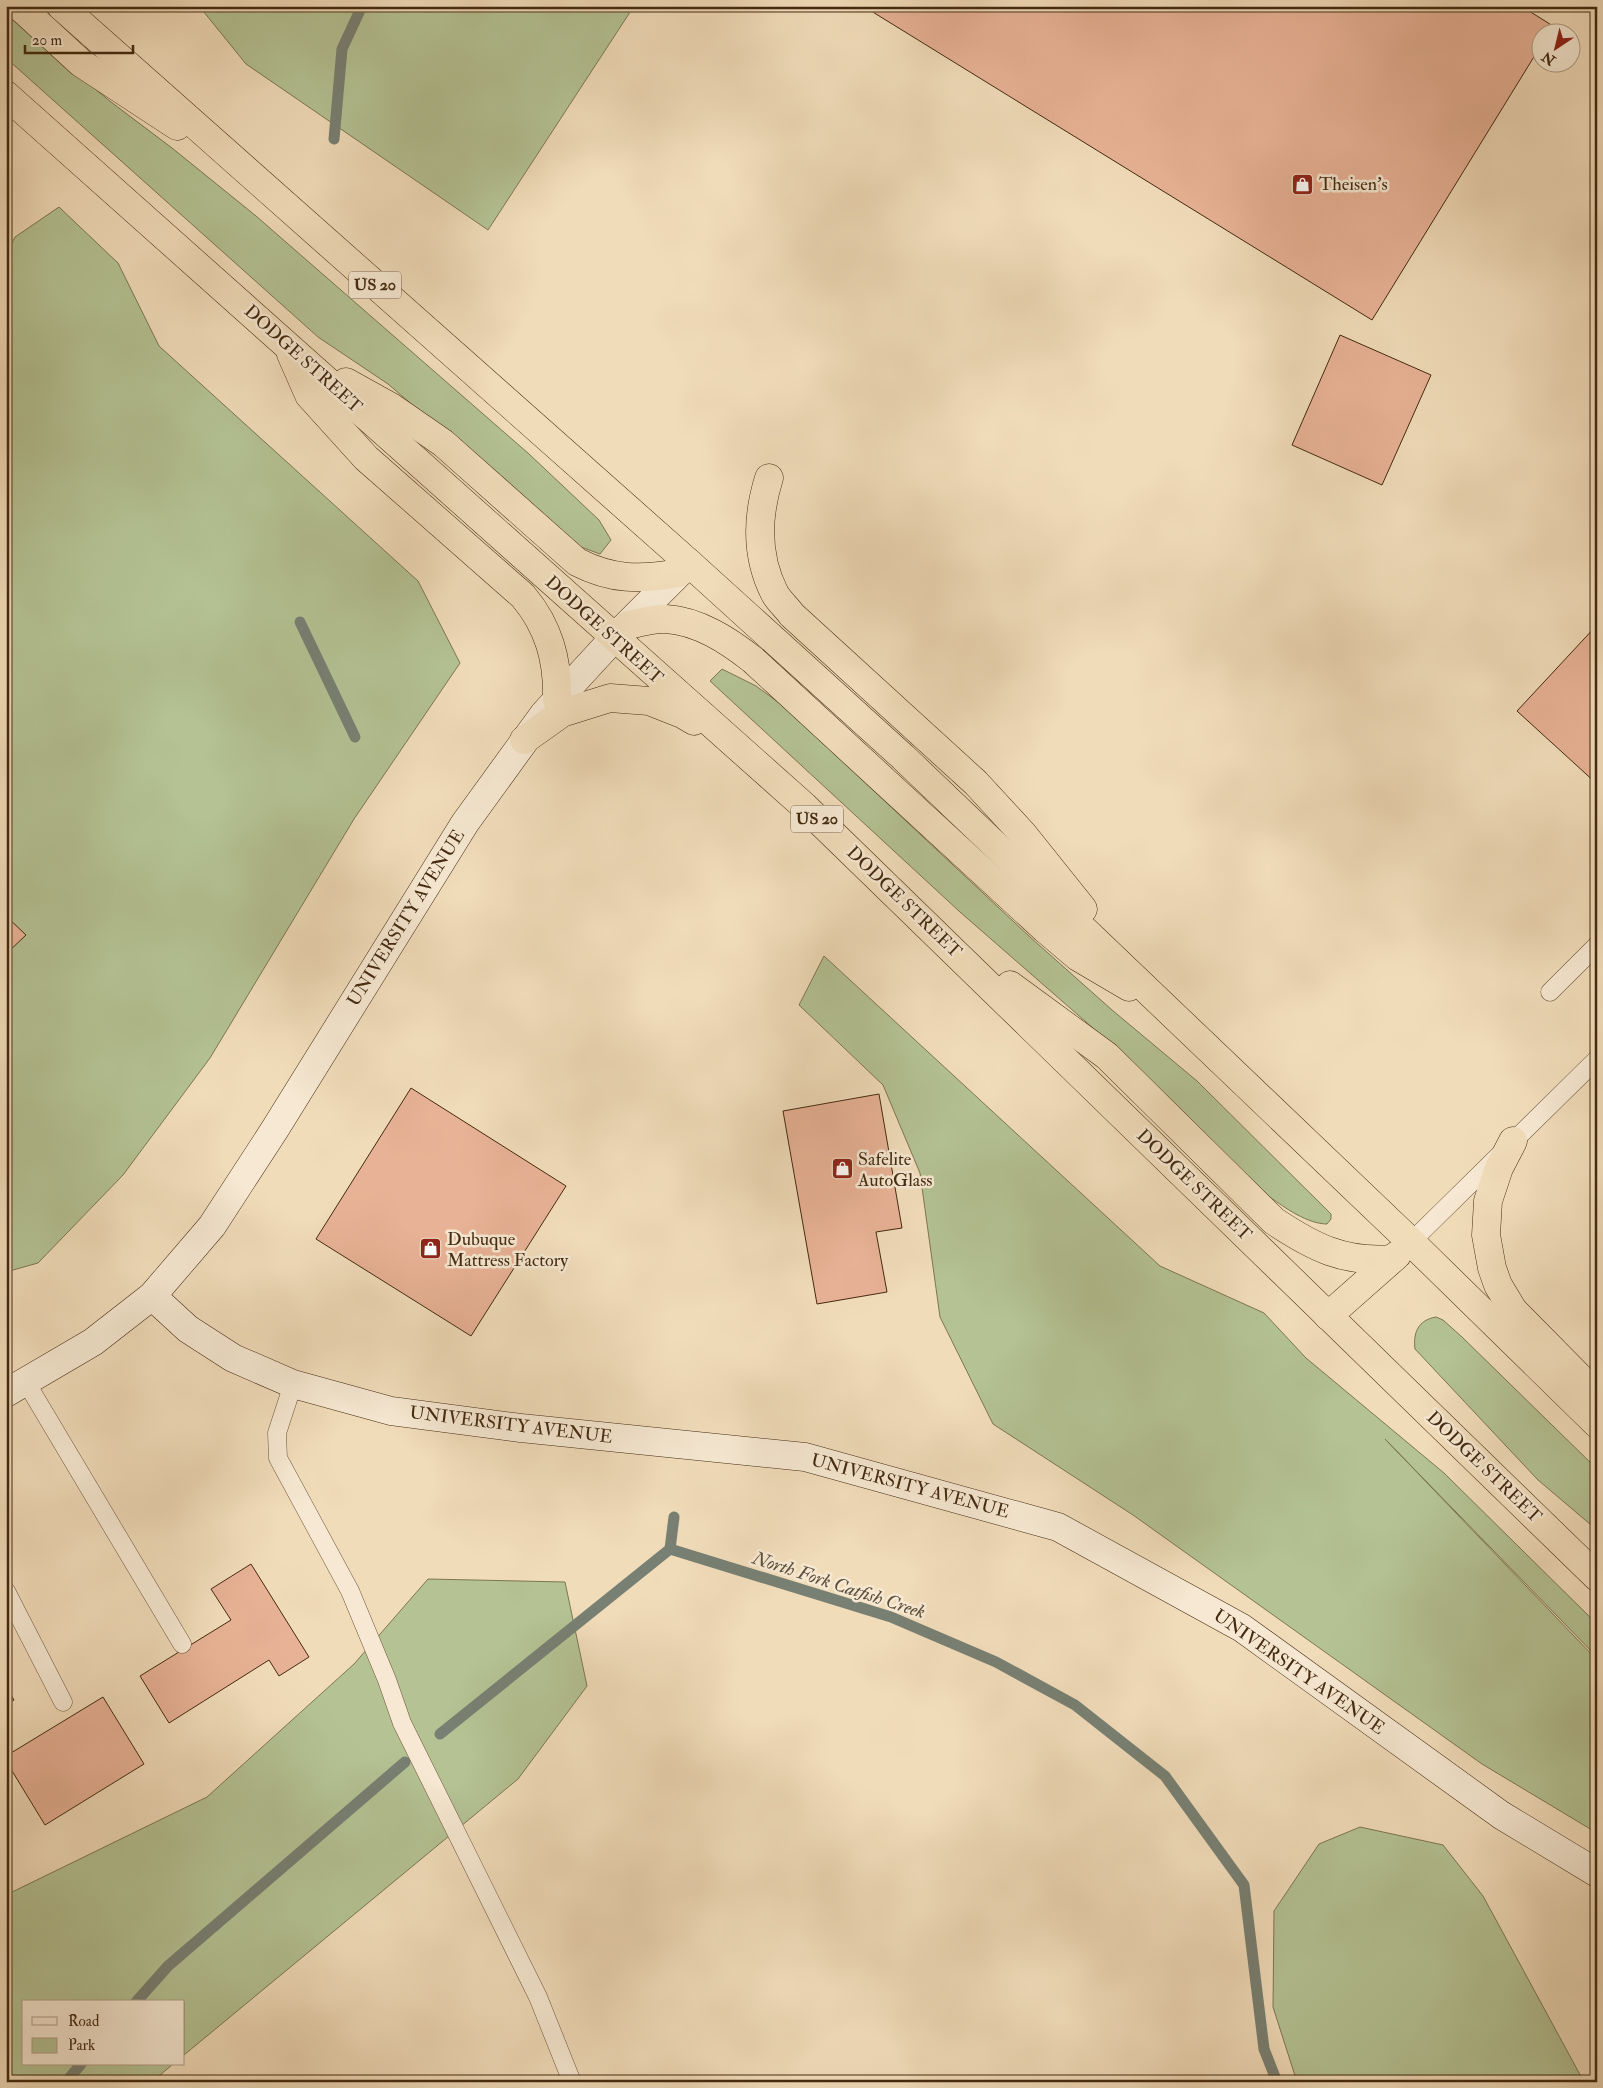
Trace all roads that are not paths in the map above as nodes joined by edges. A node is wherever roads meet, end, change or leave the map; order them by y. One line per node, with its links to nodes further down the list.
1 (19, 6): 4 (highway)
2 (61, 6): 4 (highway, US 20)
3 (6, 95): 5 (highway, DODGE STREET / US 20)
4 (230, 156): 7 (highway, US 20)
5 (288, 345): 7 (highway); 8 (highway, DODGE STREET / US 20); 9 (highway)
6 (769, 478): 14 (highway)
7 (684, 568): 8 (street, UNIVERSITY AVENUE); 14 (highway, US 20)
8 (621, 632): 9 (street, UNIVERSITY AVENUE); 11 (highway, DODGE STREET / US 20); 16 (highway)
9 (557, 700): 10 (street, UNIVERSITY AVENUE)
10 (524, 740): 11 (highway); 20 (street, UNIVERSITY AVENUE)
11 (737, 747): 12 (highway, DODGE STREET / US 20)
12 (926, 924): 19 (highway); 21 (highway, DODGE STREET / US 20)
13 (1597, 945): 15 (lane)
14 (1128, 971): 16 (highway, US 20)
15 (1550, 992)
16 (1169, 1011): 19 (highway, US 20)
17 (1597, 1059): 18 (lane)
18 (1513, 1142): 19 (lane); 24 (highway)
19 (1402, 1251): 21 (highway); 25 (highway, US 20)
20 (152, 1296): 22 (street, UNIVERSITY AVENUE); 23 (street, UNIVERSITY AVENUE)
21 (1328, 1316): 26 (highway, DODGE STREET / US 20)
22 (294, 1384): 30 (street, UNIVERSITY AVENUE); 31 (lane)
23 (16, 1387): 28 (lane)
24 (1597, 1395)
25 (1597, 1424)
26 (1592, 1570)
27 (6, 1591): 29 (lane)
28 (182, 1644)
29 (64, 1702)
30 (1597, 1873)
31 (572, 2082)

